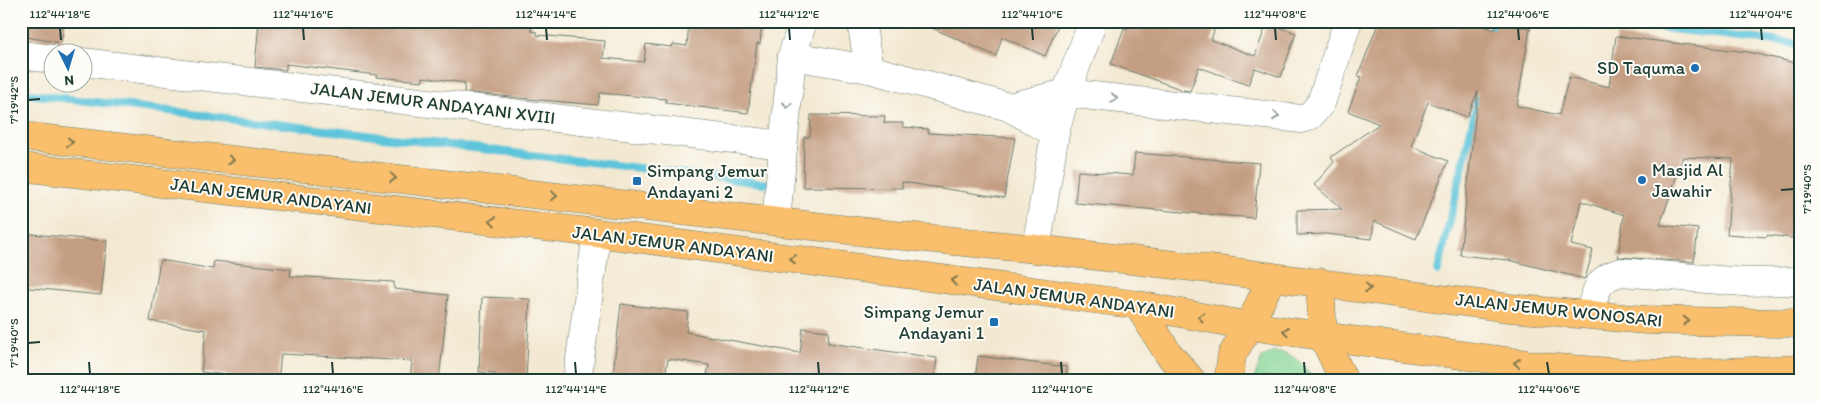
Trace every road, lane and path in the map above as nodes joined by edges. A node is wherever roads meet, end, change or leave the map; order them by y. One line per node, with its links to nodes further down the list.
1 (803, 21): 6 (street)
2 (860, 21): 9 (street)
3 (1093, 21): 10 (street)
4 (1348, 21): 10 (street, one-way to 4)
5 (21, 55): 7 (street)
6 (792, 56): 9 (street); 14 (street, one-way to 14)
7 (42, 57)
8 (92, 63): 14 (street, JALAN JEMUR ANDAYANI XVIII)
9 (869, 69): 11 (street)
10 (1066, 93): 11 (street); 12 (street)
11 (1009, 107): 12 (street)
12 (1054, 133): 18 (street)
13 (21, 136): 16 (main road, JALAN JEMUR ANDAYANI, one-way to 16)
14 (784, 145): 16 (street)
15 (21, 167): 17 (main road, JALAN JEMUR ANDAYANI, one-way to 15)
16 (776, 222): 18 (main road, JALAN JEMUR ANDAYANI)
17 (597, 233): 22 (main road, JALAN JEMUR ANDAYANI, one-way to 17); 28 (street)
18 (1036, 249): 19 (main road, JALAN JEMUR ANDAYANI)
19 (1272, 277): 21 (main road, JALAN JEMUR ANDAYANI); 25 (main road)
20 (1800, 281): 23 (street)
21 (1320, 282): 23 (main road, JALAN JEMUR WONOSARI, one-way to 23); 26 (main road)
22 (1138, 306): 25 (main road, JALAN JEMUR ANDAYANI, one-way to 22); 29 (main road)
23 (1589, 314): 24 (main road, JALAN JEMUR WONOSARI, one-way to 24)
24 (1800, 323)
25 (1249, 326): 26 (main road, JALAN JEMUR ANDAYANI, one-way to 25); 30 (main road)
26 (1323, 336): 27 (main road, one-way to 26); 31 (main road)
27 (1783, 374)
28 (577, 381)
29 (1192, 381)
30 (1228, 381)
31 (1344, 381)

